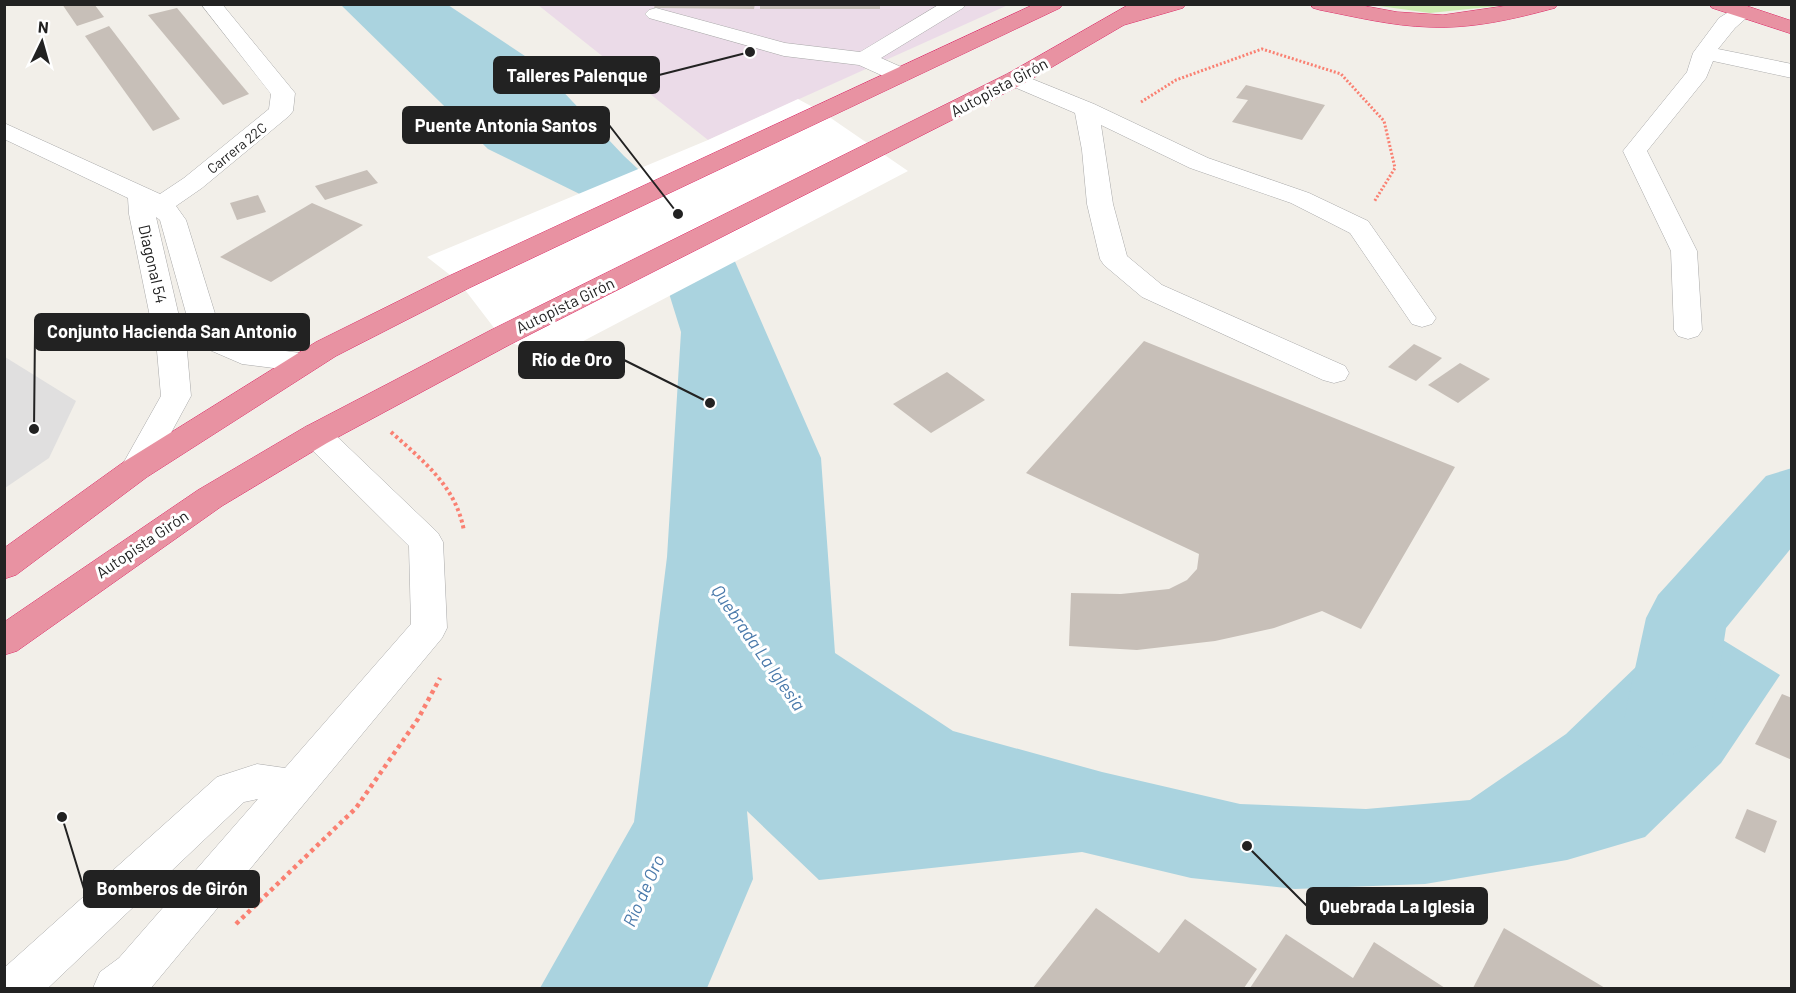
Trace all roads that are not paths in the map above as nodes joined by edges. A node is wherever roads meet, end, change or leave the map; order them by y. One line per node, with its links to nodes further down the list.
1 (212, 4): 24 (street, Carrera 22C)
2 (956, 4): 18 (street)
3 (1053, 4): 20 (highway)
4 (1146, 4): 15 (highway, Autopista Girón)
5 (1176, 4): 15 (highway)
6 (1320, 4): 7 (highway)
7 (1548, 4)
8 (1719, 4): 12 (highway)
9 (1770, 4): 13 (highway)
10 (1779, 4): 13 (highway)
11 (1699, 5): 12 (highway)
12 (1742, 12): 16 (highway); 17 (street)
13 (1791, 12)
14 (656, 14): 18 (street)
15 (1109, 25): 21 (highway, Autopista Girón)
16 (1791, 28)
17 (1704, 53): 19 (street); 26 (street)
18 (864, 59): 20 (street)
19 (1791, 71)
20 (900, 75): 27 (highway)
21 (1015, 79): 22 (street); 29 (highway, Autopista Girón)
22 (1086, 109): 25 (street); 28 (street)
23 (4, 130): 24 (street)
24 (148, 203): 27 (street, Diagonal 54); 30 (street, Diagonal 54)
25 (1422, 318)
26 (1688, 330)
27 (305, 362): 30 (highway)
28 (1334, 373)
29 (316, 435): 32 (highway, Autopista Girón); 33 (street)
30 (136, 469): 31 (highway)
31 (4, 566)
32 (4, 641)
33 (294, 787): 34 (street); 35 (street)
34 (16, 988)
35 (116, 988)

